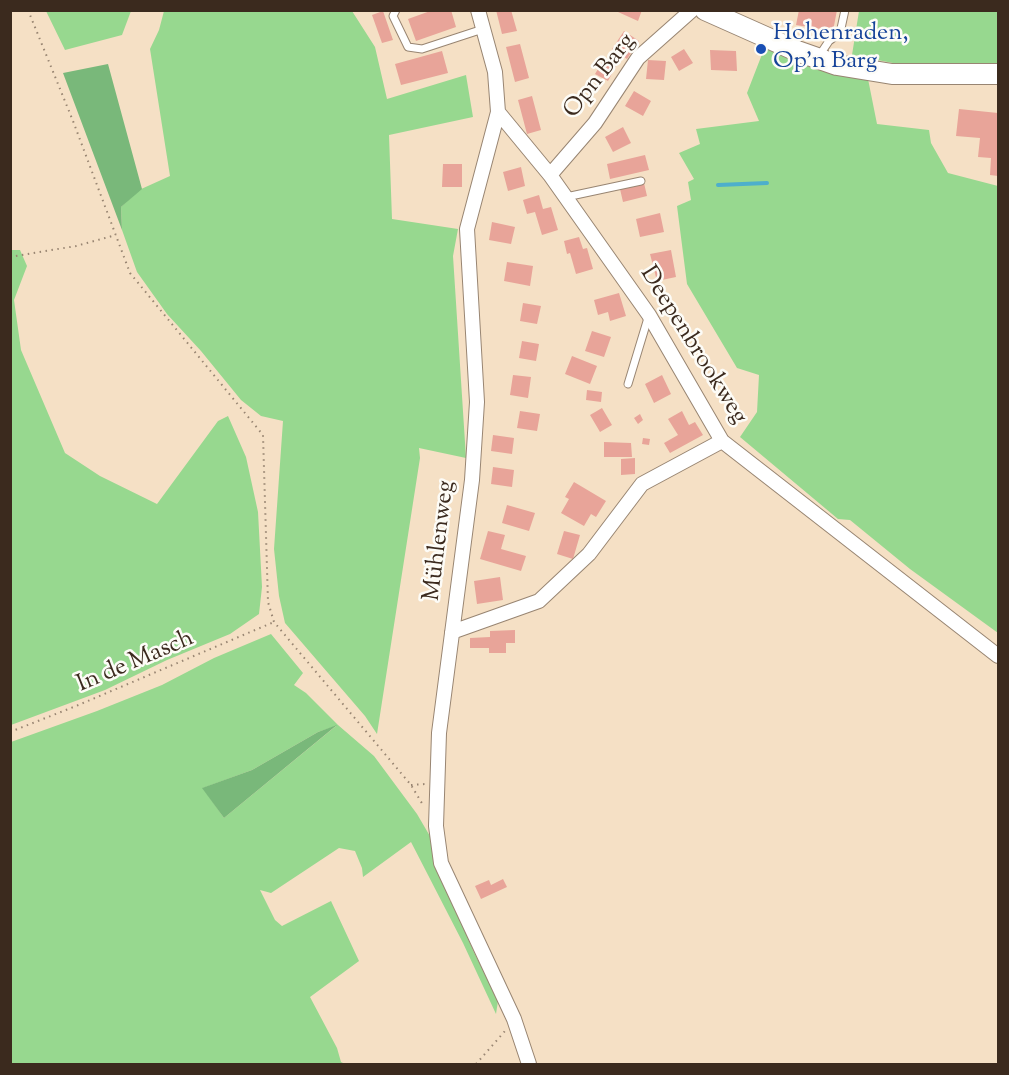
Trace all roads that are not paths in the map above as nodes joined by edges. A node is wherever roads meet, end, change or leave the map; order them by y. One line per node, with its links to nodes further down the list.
1 (396, 10): 6 (lane)
2 (478, 10): 6 (street, Mühlenweg)
3 (692, 10): 10 (street, Opn Barg)
4 (705, 10): 7 (main road)
5 (845, 10): 7 (lane)
6 (483, 29): 9 (street, Mühlenweg)
7 (818, 58): 8 (main road)
8 (999, 74)
9 (498, 112): 10 (street, Deepenbrookweg); 16 (street, Mühlenweg)
10 (550, 175): 12 (street, Deepenbrookweg)
11 (641, 181): 12 (lane)
12 (566, 197): 13 (street, Deepenbrookweg)
13 (649, 315): 14 (lane); 15 (street, Deepenbrookweg)
14 (628, 384)
15 (723, 441): 16 (street); 17 (street, Deepenbrookweg)
16 (452, 632): 18 (street, Mühlenweg)
17 (999, 656)
18 (529, 1065)

